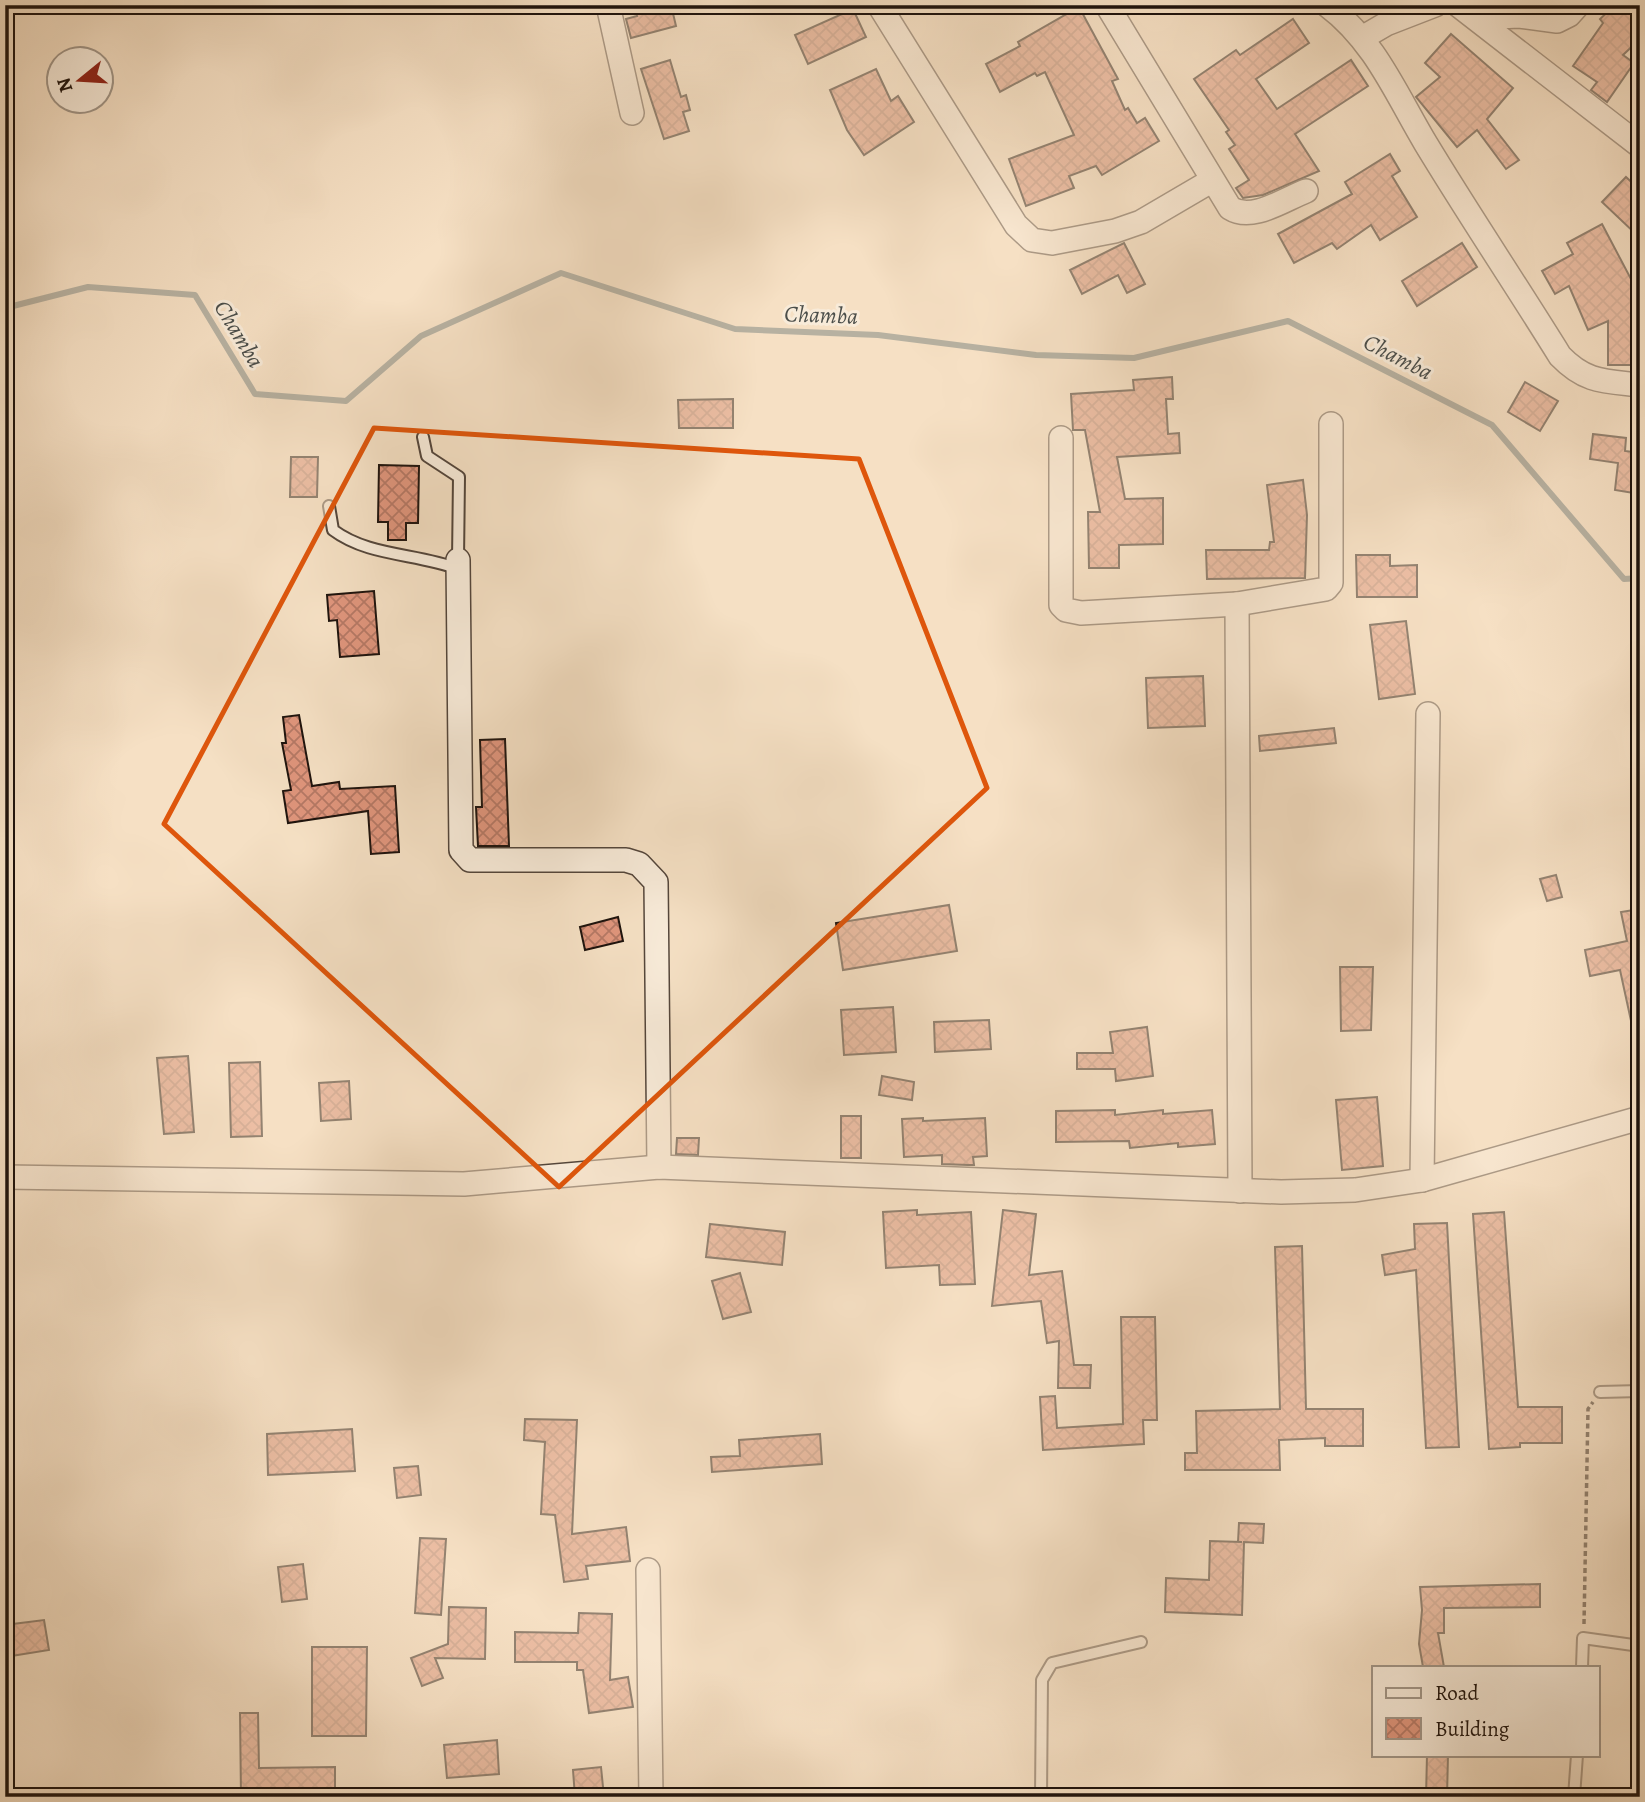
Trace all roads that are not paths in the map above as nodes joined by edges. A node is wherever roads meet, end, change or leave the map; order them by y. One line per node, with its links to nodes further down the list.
1 (608, 5): 9 (street)
2 (879, 5): 11 (street)
3 (1107, 5): 11 (street)
4 (1327, 5): 8 (street)
5 (1434, 5): 8 (street)
6 (1578, 5): 7 (street)
7 (1467, 11): 10 (street)
8 (1362, 38): 13 (street)
9 (632, 113)
10 (1640, 146)
11 (1211, 181): 12 (street)
12 (1306, 191)
13 (1640, 385)
14 (1331, 424): 19 (street)
15 (423, 437): 18 (lane)
16 (1061, 438): 19 (street)
17 (329, 506): 18 (lane)
18 (458, 564): 22 (street)
19 (1237, 604): 25 (street)
20 (1428, 714): 24 (street)
21 (1640, 1118): 24 (street)
22 (659, 1167): 23 (street); 25 (street)
23 (5, 1177)
24 (1422, 1180): 25 (street)
25 (1240, 1191)
26 (1640, 1391): 27 (lane)
27 (1600, 1392)
28 (648, 1570): 33 (street)
29 (1141, 1642): 34 (lane)
30 (1640, 1646): 31 (lane)
31 (1582, 1666)
32 (1577, 1756): 35 (lane)
33 (651, 1797)
34 (1041, 1797)
35 (1574, 1797)

